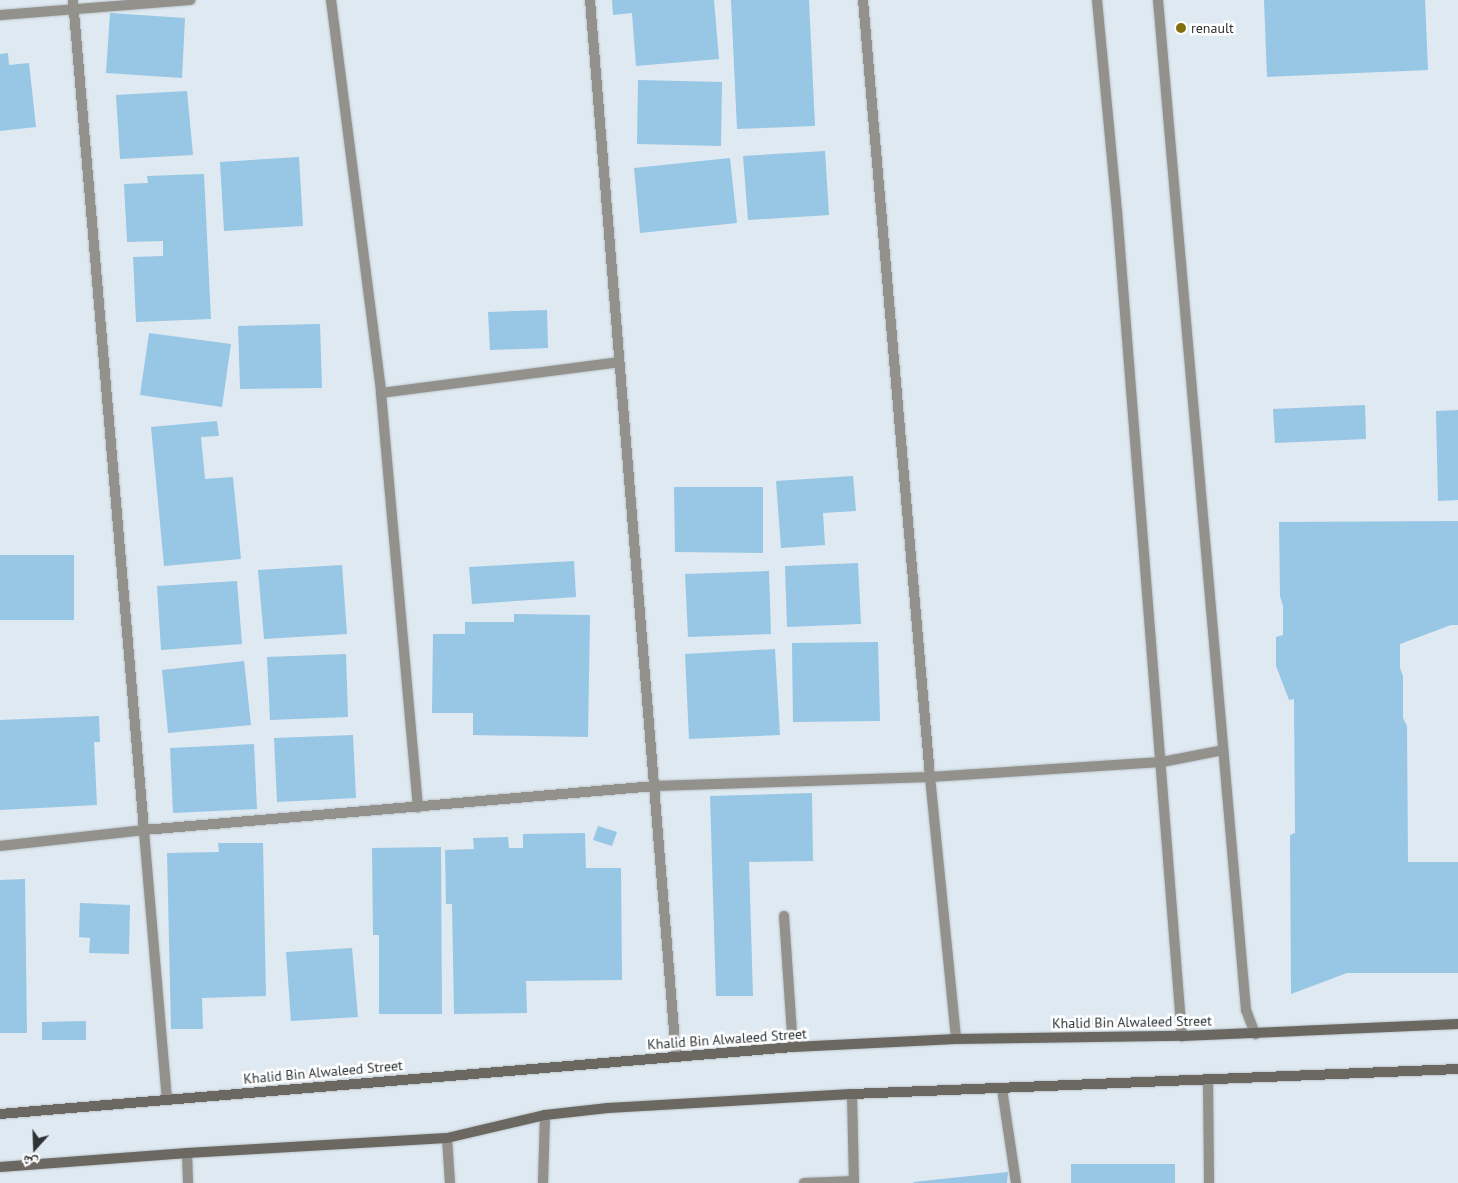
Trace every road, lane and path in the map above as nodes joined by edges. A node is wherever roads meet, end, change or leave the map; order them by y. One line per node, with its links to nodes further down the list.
1 (190, 0): 7 (street)
2 (331, 0): 10 (street)
3 (590, 0): 9 (street)
4 (863, 0): 13 (street)
5 (1097, 0): 12 (street)
6 (1158, 0): 11 (street)
7 (73, 4): 8 (street); 16 (street)
8 (0, 15)
9 (620, 362): 10 (street); 14 (street)
10 (381, 393): 15 (street)
11 (1223, 750): 12 (street); 20 (street)
12 (1162, 762): 13 (street); 21 (street)
13 (930, 777): 14 (street); 22 (street)
14 (655, 786): 15 (street); 24 (street)
15 (418, 807): 16 (street)
16 (144, 830): 17 (street); 29 (street)
17 (0, 846)
18 (784, 916): 23 (street)
19 (1458, 1024): 20 (main road, Khalid Bin Alwaleed Street)
20 (1255, 1034): 21 (main road, Khalid Bin Alwaleed Street)
21 (1182, 1036): 22 (main road, Khalid Bin Alwaleed Street)
22 (956, 1039): 23 (main road, Khalid Bin Alwaleed Street)
23 (794, 1047): 24 (main road, Khalid Bin Alwaleed Street)
24 (676, 1056): 29 (main road, Khalid Bin Alwaleed Street)
25 (1458, 1069): 26 (main road)
26 (1208, 1080): 27 (main road); 41 (street)
27 (1002, 1089): 28 (main road); 40 (street)
28 (852, 1094): 31 (main road); 35 (street)
29 (167, 1100): 30 (main road, Khalid Bin Alwaleed Street)
30 (0, 1114)
31 (545, 1115): 32 (main road); 38 (street)
32 (447, 1138): 33 (main road); 37 (street)
33 (187, 1153): 34 (main road); 36 (street)
34 (0, 1167)
35 (854, 1182): 39 (street)
36 (188, 1183)
37 (450, 1183)
38 (542, 1183)
39 (804, 1183)
40 (1016, 1183)
41 (1209, 1183)

